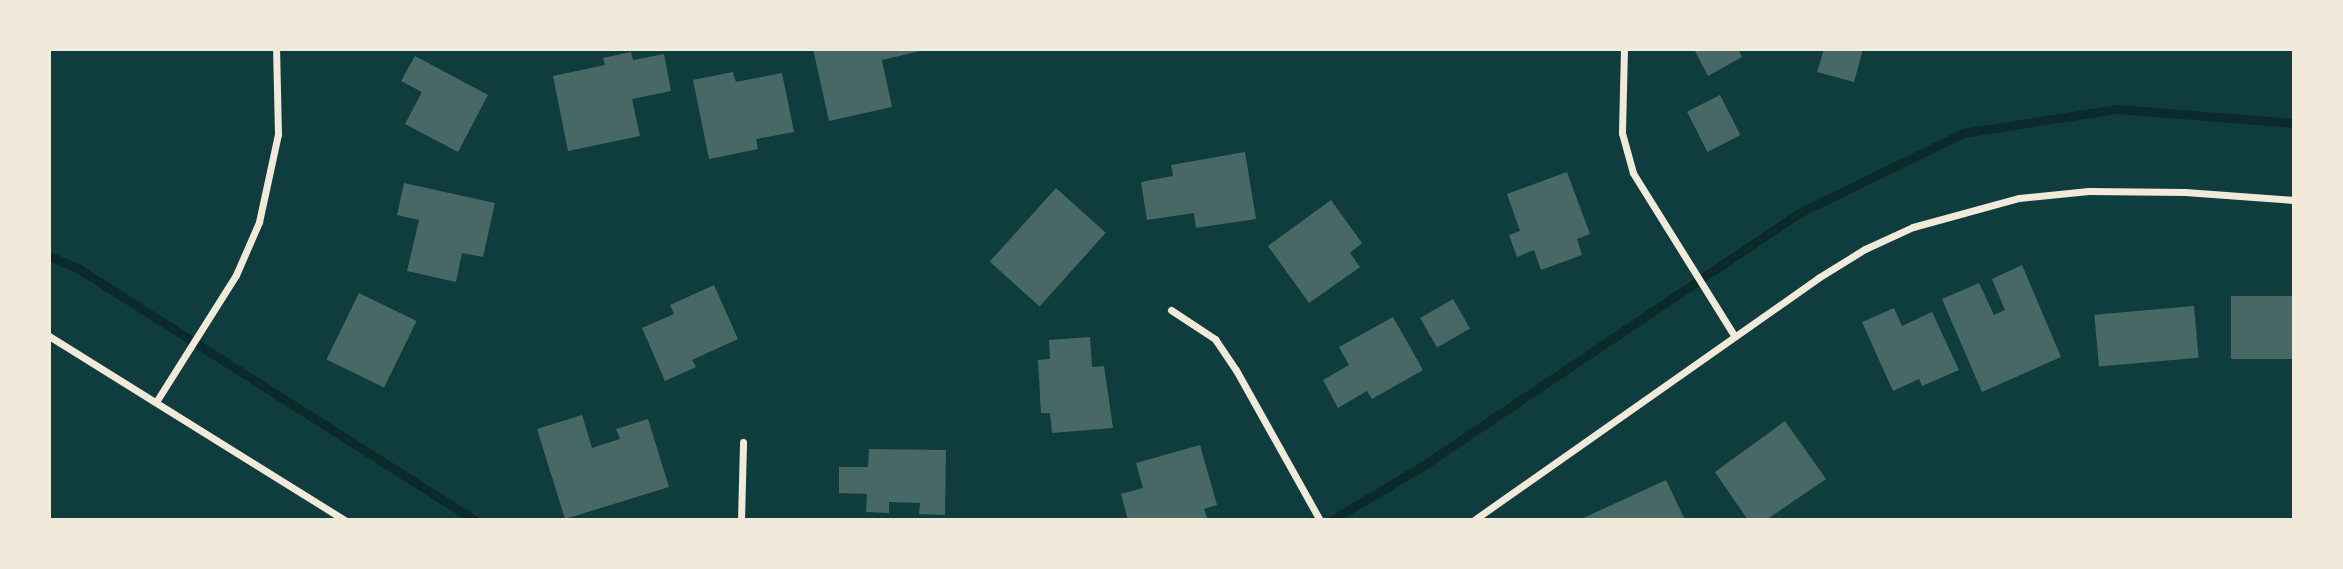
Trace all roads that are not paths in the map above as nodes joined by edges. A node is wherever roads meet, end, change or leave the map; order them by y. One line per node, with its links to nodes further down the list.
1 (276, 49): 7 (street)
2 (1624, 49): 5 (street)
3 (2294, 200): 5 (street)
4 (1171, 310): 11 (street)
5 (1734, 335): 12 (street)
6 (49, 336): 7 (street)
7 (156, 402): 9 (street)
8 (743, 442): 10 (street)
9 (345, 520)
10 (741, 520)
11 (1320, 520)
12 (1474, 520)

